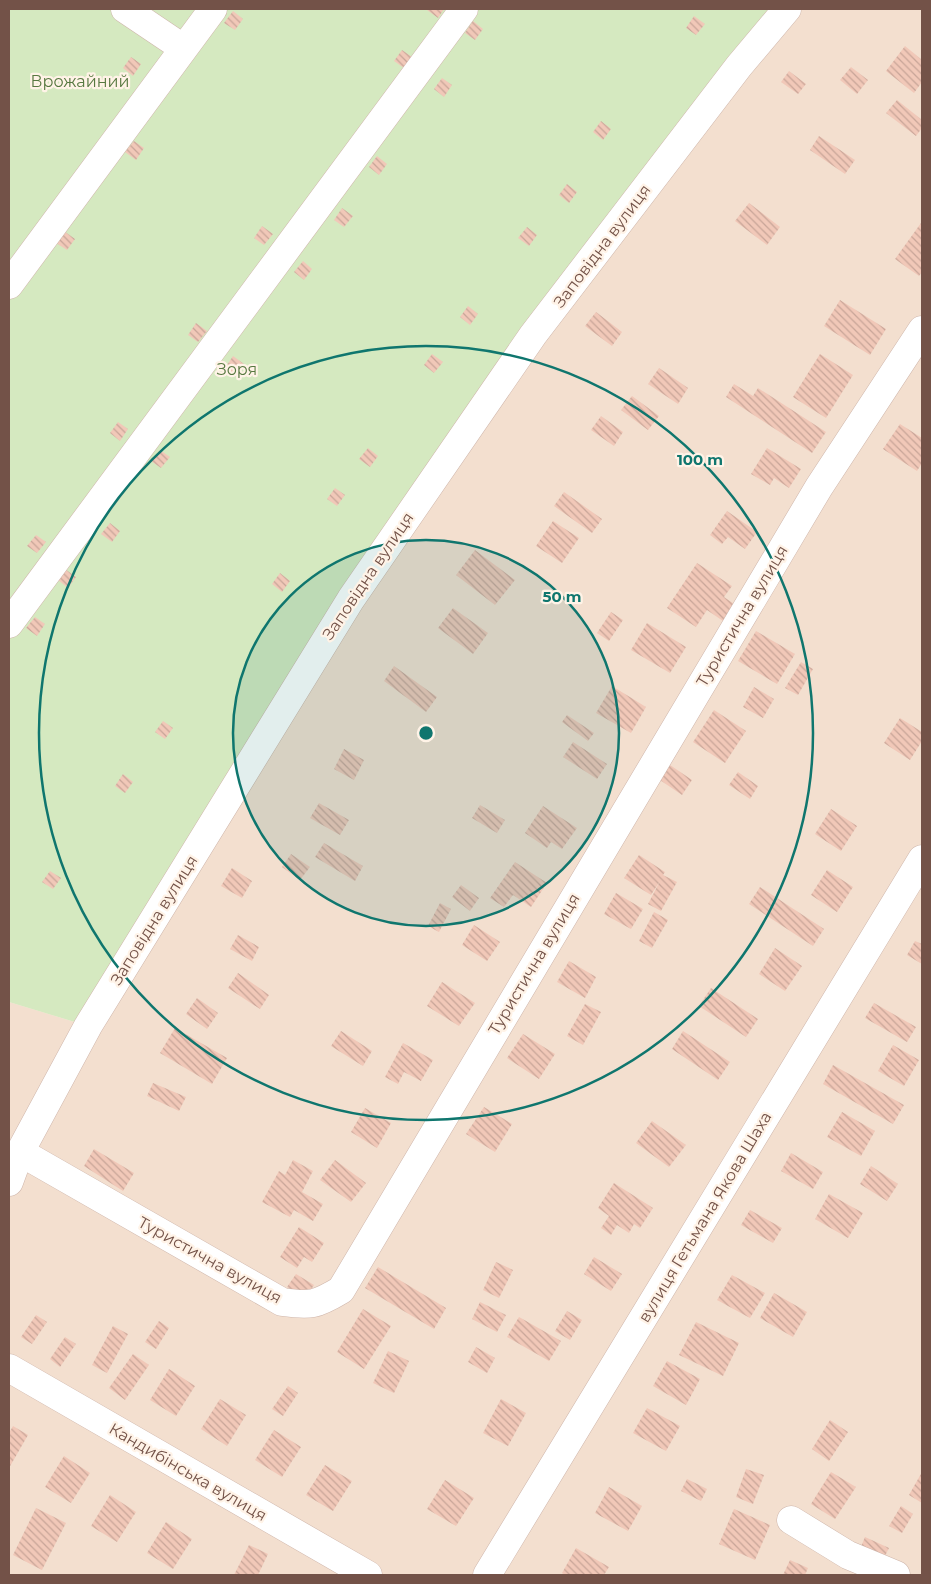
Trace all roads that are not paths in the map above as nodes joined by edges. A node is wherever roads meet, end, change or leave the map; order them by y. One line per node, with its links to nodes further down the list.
1 (125, 9): 5 (street)
2 (212, 9): 5 (street)
3 (464, 9): 8 (street)
4 (786, 9): 10 (street, Заповідна вулиця)
5 (183, 48): 6 (street)
6 (9, 285)
7 (922, 330): 10 (street, Туристична вулиця)
8 (9, 624)
9 (922, 859): 15 (street, вулиця Гетьмана Якова Шаха)
10 (20, 1152): 11 (street, Заповідна вулиця)
11 (9, 1182)
12 (9, 1368): 14 (street, Кандибінська вулиця)
13 (791, 1520): 16 (street)
14 (368, 1575)
15 (487, 1575)
16 (896, 1575)

